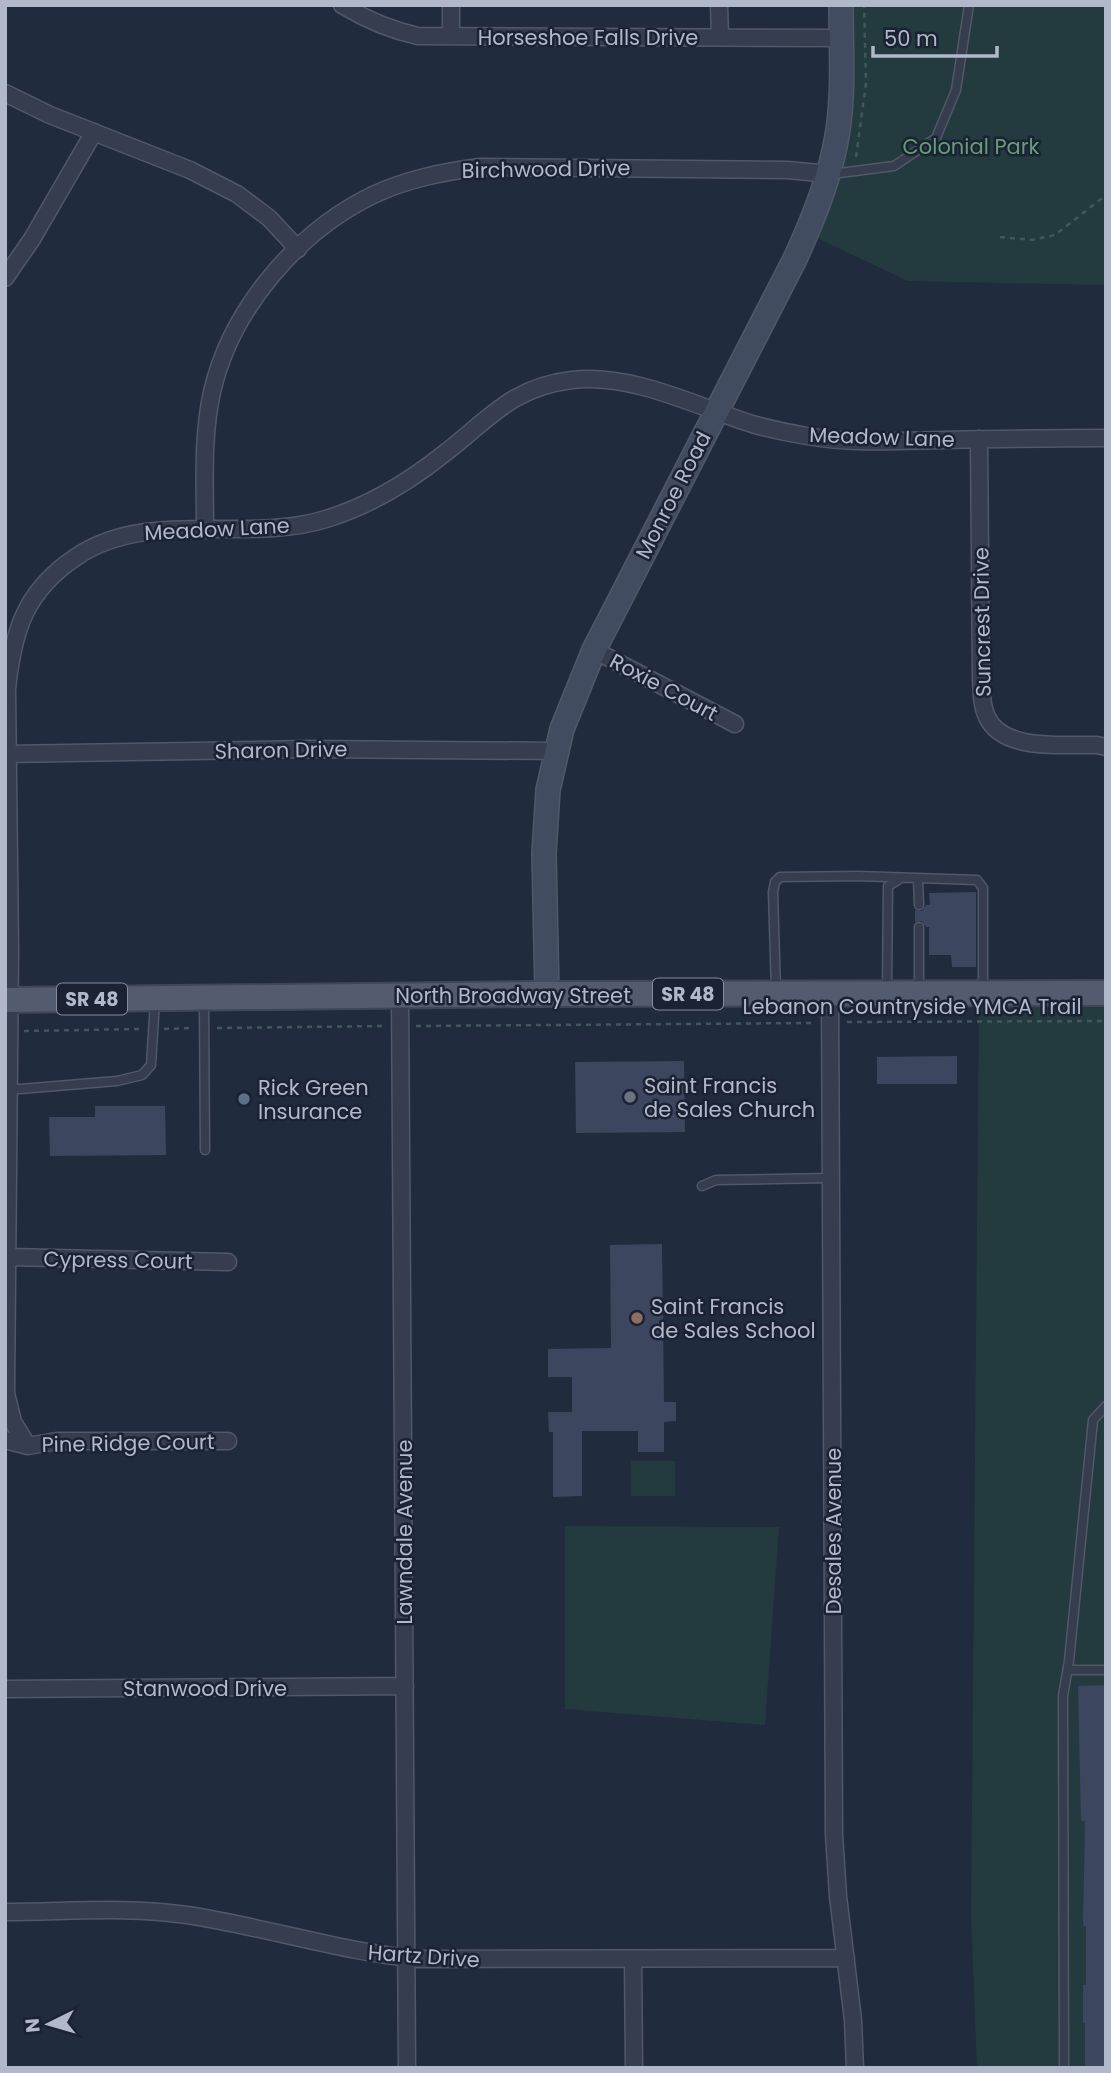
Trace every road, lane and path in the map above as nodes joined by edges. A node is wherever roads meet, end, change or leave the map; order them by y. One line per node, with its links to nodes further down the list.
1 (342, 5): 6 (street, Horseshoe Falls Drive)
2 (451, 5): 6 (street)
3 (719, 5): 7 (street)
4 (841, 5): 8 (street, Monroe Road)
5 (969, 5): 11 (lane)
6 (451, 36): 7 (street, Horseshoe Falls Drive)
7 (720, 37): 8 (street, Horseshoe Falls Drive)
8 (841, 38): 11 (street, Monroe Road)
9 (5, 93): 10 (street)
10 (94, 132): 14 (street); 15 (street)
11 (829, 174): 14 (street, Birchwood Drive); 16 (street, Monroe Road)
12 (1106, 195): 13 (path)
13 (1000, 237)
14 (298, 249): 19 (street, Birchwood Drive)
15 (5, 278)
16 (716, 412): 18 (street, Meadow Lane); 19 (street, Meadow Lane); 20 (street, Monroe Road)
17 (1106, 438): 18 (street, Meadow Lane)
18 (979, 439): 22 (street, Suncrest Drive)
19 (205, 530): 24 (street, Meadow Lane)
20 (594, 650): 21 (street, Roxie Court); 23 (street, Monroe Road)
21 (735, 724)
22 (1106, 747)
23 (556, 751): 24 (street, Sharon Drive); 30 (street, Monroe Road)
24 (6, 754): 39 (street, Meadow Lane)
25 (902, 878): 26 (lane); 31 (lane); 33 (lane)
26 (918, 879): 27 (lane); 35 (lane)
27 (919, 905)
28 (919, 927): 34 (lane)
29 (1106, 993): 35 (main road, North Broadway Street / SR 48)
30 (547, 994): 31 (main road, North Broadway Street / SR 48); 36 (main road, North Broadway Street / SR 48)
31 (776, 994): 32 (main road, North Broadway Street / SR 48)
32 (830, 994): 33 (main road, North Broadway Street / SR 48); 41 (street, Desales Avenue)
33 (887, 994): 34 (main road, North Broadway Street / SR 48)
34 (919, 994): 35 (main road, North Broadway Street / SR 48)
35 (982, 994)
36 (400, 996): 38 (main road, North Broadway Street / SR 48); 42 (street, Lawndale Avenue)
37 (155, 998): 38 (main road, North Broadway Street / SR 48); 39 (main road, North Broadway Street / SR 48); 44 (lane)
38 (204, 998): 43 (lane)
39 (7, 1000): 45 (street, Meadow Lane)
40 (1106, 1021): 41 (path, Lebanon Countryside YMCA Trail)
41 (830, 1022): 42 (path, Lebanon Countryside YMCA Trail); 49 (street, Desales Avenue)
42 (400, 1026): 43 (path, Lebanon Countryside YMCA Trail); 59 (street, Lawndale Avenue)
43 (204, 1028): 44 (path, Lebanon Countryside YMCA Trail); 47 (lane)
44 (154, 1029): 45 (path, Lebanon Countryside YMCA Trail); 46 (lane)
45 (9, 1031): 46 (street, Meadow Lane)
46 (8, 1090): 48 (street, Meadow Lane)
47 (205, 1150)
48 (6, 1170): 51 (street, Meadow Lane)
49 (831, 1178): 50 (lane); 63 (street, Desales Avenue)
50 (702, 1186)
51 (9, 1257): 52 (street, Cypress Court); 56 (street, Meadow Lane)
52 (228, 1262)
53 (1106, 1406): 57 (lane)
54 (5, 1440): 56 (street)
55 (228, 1441): 56 (street, Pine Ridge Court)
56 (28, 1446)
57 (1068, 1670): 58 (lane); 68 (lane)
58 (1106, 1670)
59 (405, 1686): 60 (street, Stanwood Drive); 62 (street, Lawndale Avenue)
60 (5, 1689)
61 (5, 1912): 62 (street, Hartz Drive)
62 (406, 1958): 64 (street, Hartz Drive); 65 (street, Lawndale Avenue)
63 (846, 1958): 64 (street, Hartz Drive); 67 (street, Desales Avenue)
64 (634, 1960): 66 (street)
65 (407, 2068)
66 (634, 2068)
67 (855, 2068)
68 (1064, 2068)

